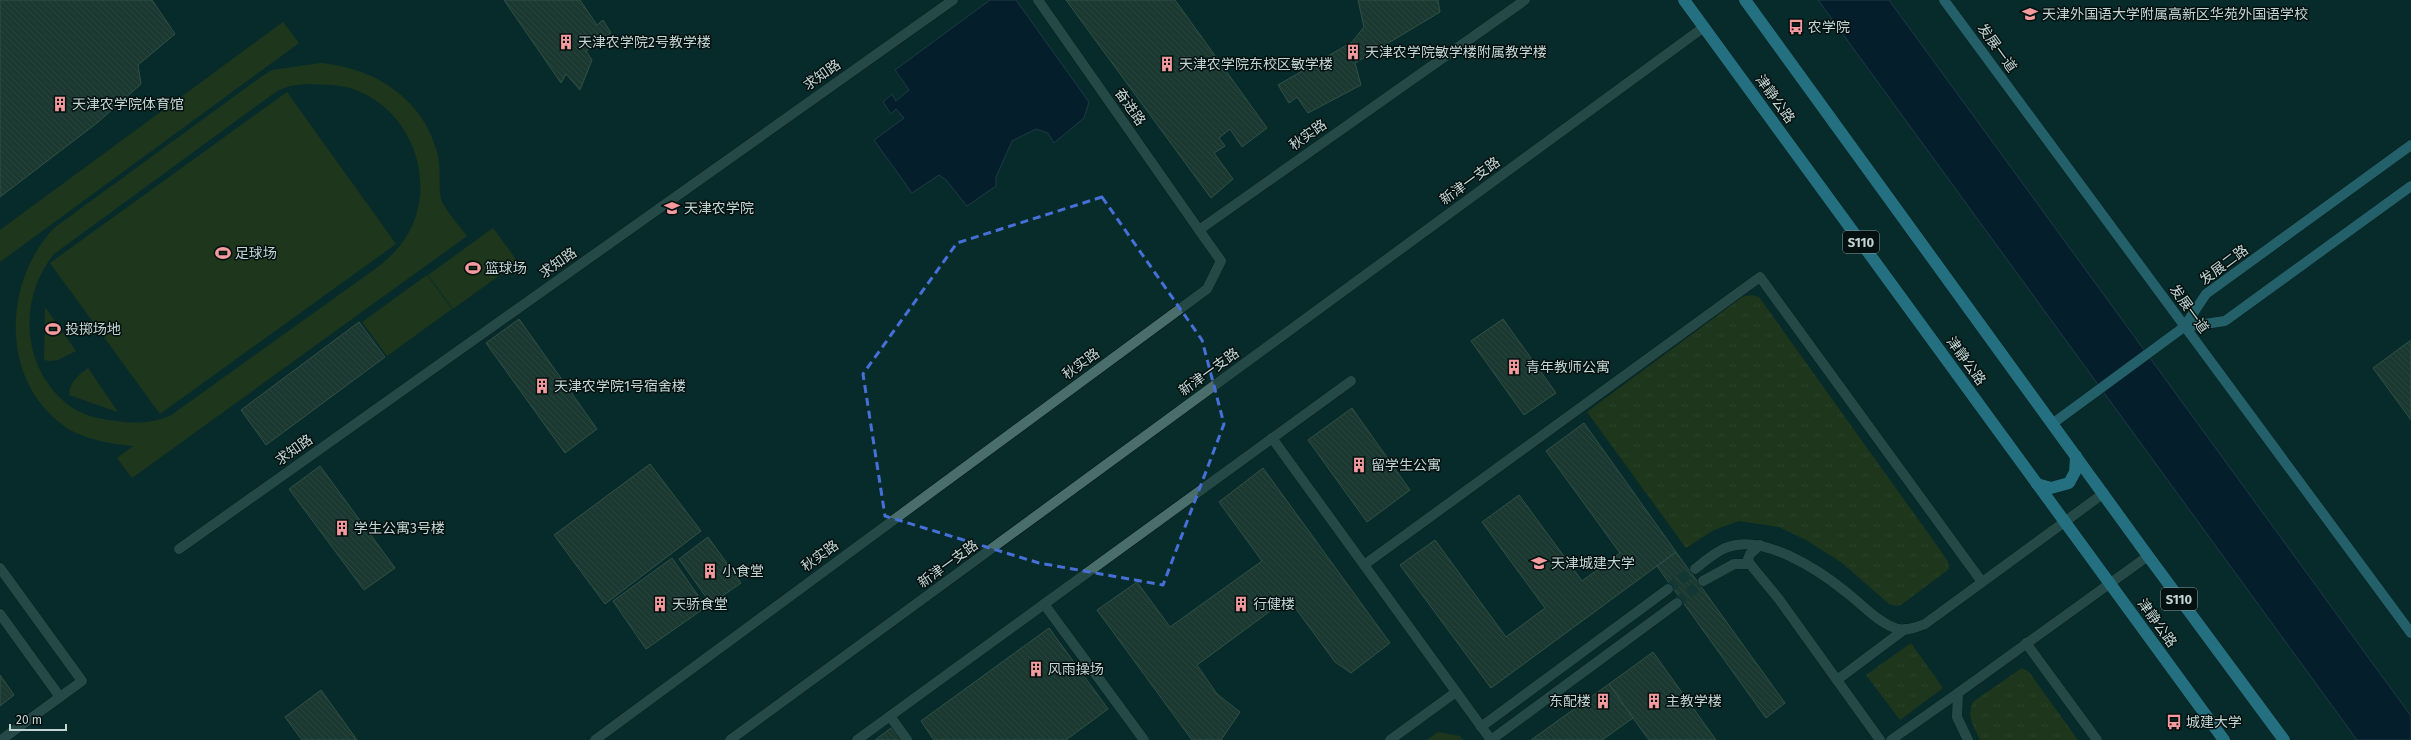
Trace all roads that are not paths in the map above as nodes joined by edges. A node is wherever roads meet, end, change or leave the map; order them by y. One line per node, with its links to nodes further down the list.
1 (953, 0): 20 (street, 求知路)
2 (1038, 0): 10 (street, 奋进路)
3 (1524, 0): 10 (street, 秋实路)
4 (1684, 0): 7 (highway, 津静公路 / S110)
5 (1745, 0): 13 (highway, S110)
6 (1944, 0): 11 (main road, 发展一道)
7 (1704, 27): 16 (highway, 津静公路 / S110); 44 (street, 新津一支路)
8 (2411, 145): 11 (main road, 发展二路)
9 (2411, 186): 11 (main road)
10 (1199, 230): 43 (street, 秋实路)
11 (2184, 326): 13 (main road); 34 (main road, 发展一道)
12 (1351, 381): 14 (street)
13 (2052, 424): 15 (highway, S110)
14 (1272, 438): 23 (street); 31 (street)
15 (2076, 456): 16 (highway); 17 (highway, S110)
16 (2037, 484): 18 (highway, 津静公路 / S110)
17 (2104, 493): 18 (street); 21 (highway, S110)
18 (2064, 522): 27 (street); 28 (highway, 津静公路 / S110)
19 (1760, 545): 22 (street); 25 (street); 33 (street)
20 (179, 548)
21 (2148, 556): 28 (street); 55 (highway, S110)
22 (1750, 564): 26 (street); 36 (street)
23 (1364, 565): 27 (street); 37 (street)
24 (0, 568): 39 (street)
25 (1695, 569)
26 (1704, 581)
27 (1982, 582): 33 (street)
28 (2110, 584): 35 (street); 54 (highway, 津静公路 / S110)
29 (1668, 589): 41 (street)
30 (1677, 603): 49 (street)
31 (1044, 604): 40 (street); 47 (street)
32 (0, 614): 39 (street)
33 (1905, 629): 36 (street)
34 (2411, 634)
35 (2026, 643): 38 (street); 53 (street)
36 (1837, 680): 50 (street)
37 (1456, 692): 41 (street); 48 (street)
38 (1958, 693): 51 (street); 52 (street)
39 (60, 697): 42 (street)
40 (890, 716): 45 (street); 46 (street)
41 (1481, 727): 49 (street)
42 (1, 740)
43 (595, 740)
44 (730, 740)
45 (857, 740)
46 (907, 740)
47 (1144, 740)
48 (1390, 740)
49 (1491, 740)
50 (1880, 740)
51 (1891, 740)
52 (1968, 740)
53 (2097, 740)
54 (2224, 740)
55 (2284, 740)

